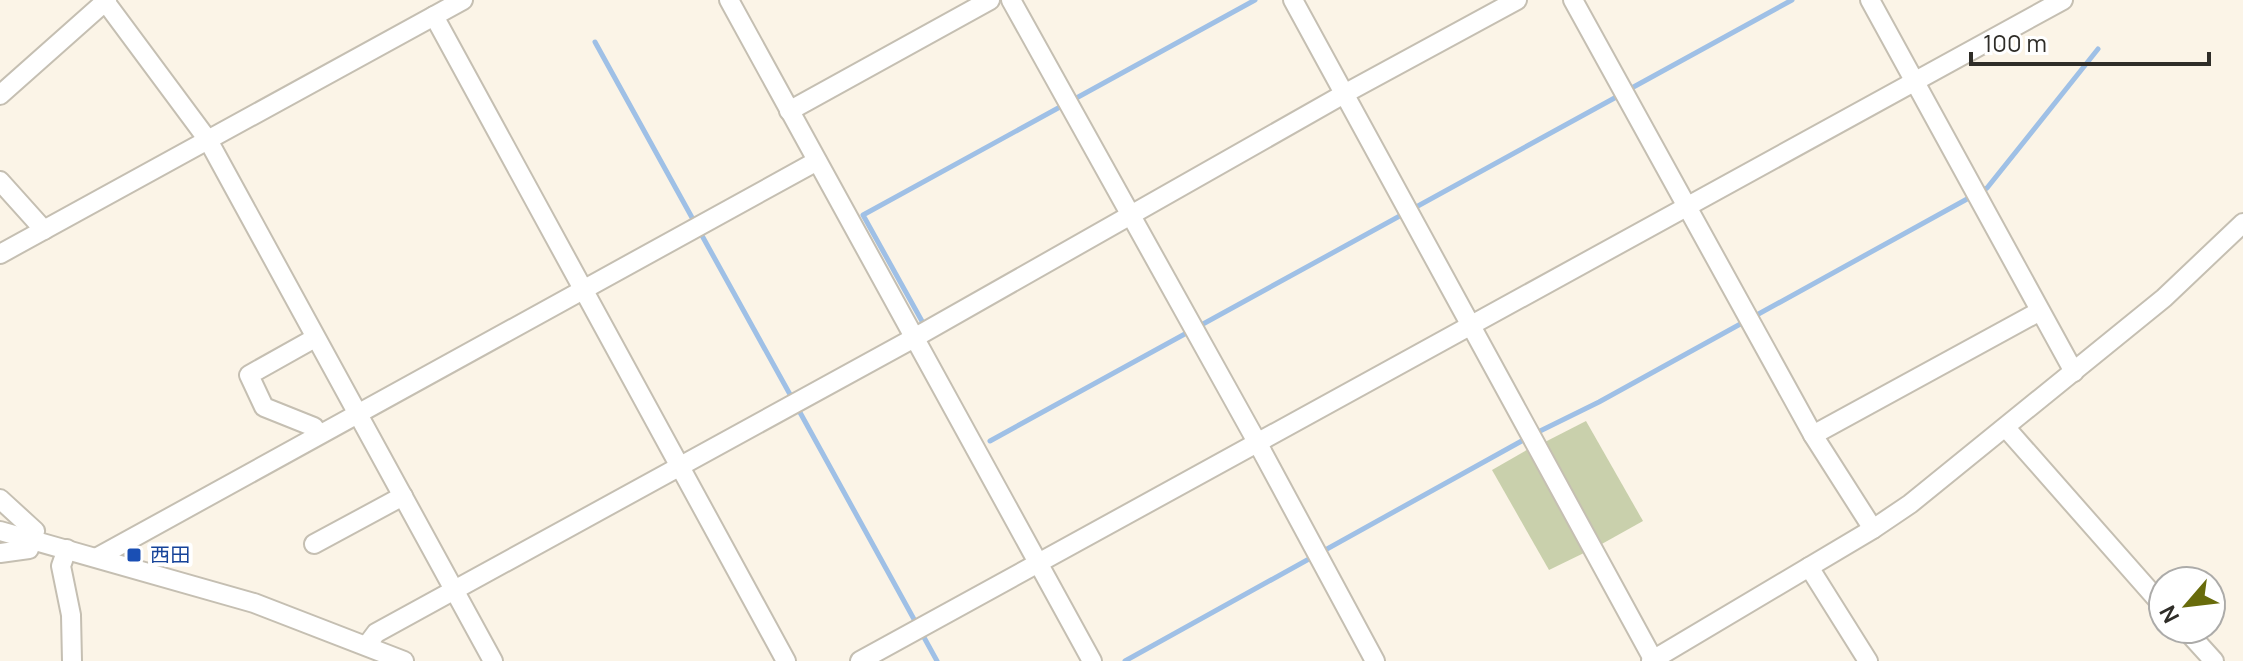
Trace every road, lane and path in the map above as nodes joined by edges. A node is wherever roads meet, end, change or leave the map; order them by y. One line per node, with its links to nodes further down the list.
1 (106, 0): 14 (street); 16 (street)
2 (463, 0): 11 (street)
3 (729, 0): 15 (street)
4 (990, 0): 15 (street)
5 (1011, 0): 20 (street)
6 (1293, 0): 13 (street)
7 (1517, 0): 13 (street)
8 (1573, 0): 19 (street)
9 (1870, 0): 12 (street)
10 (2063, 0): 12 (street)
11 (434, 16): 16 (street); 24 (street)
12 (1914, 81): 19 (street); 25 (street)
13 (1344, 94): 20 (street); 26 (street)
14 (0, 95)
15 (789, 111): 17 (street)
16 (208, 140): 22 (street); 27 (street)
17 (817, 161): 24 (street); 28 (street)
18 (0, 181): 22 (street)
19 (1686, 207): 26 (street); 33 (street)
20 (1129, 215): 28 (street); 34 (street)
21 (2243, 223): 29 (street)
22 (44, 230): 23 (street)
23 (0, 254)
24 (583, 289): 30 (street); 35 (street)
25 (2040, 311): 29 (street); 33 (street)
26 (1472, 324): 34 (street); 51 (street)
27 (315, 338): 30 (street); 32 (street)
28 (914, 338): 35 (street); 45 (street)
29 (2074, 372): 31 (street)
30 (357, 413): 32 (street); 36 (street)
31 (2006, 428): 38 (street); 47 (street)
32 (318, 435): 44 (street)
33 (1813, 435): 38 (street)
34 (1257, 442): 45 (street); 58 (street)
35 (680, 465): 48 (street); 55 (street)
36 (403, 496): 41 (street); 48 (street)
37 (0, 499): 40 (street)
38 (1873, 529): 46 (street)
39 (0, 531): 40 (street)
40 (32, 540): 42 (street); 43 (street)
41 (314, 544)
42 (67, 549): 44 (street); 52 (street)
43 (0, 553)
44 (98, 557): 49 (street)
45 (1038, 563): 56 (street); 57 (street)
46 (1809, 567): 51 (street); 59 (street)
47 (2147, 588)
48 (455, 589): 49 (street); 54 (street)
49 (367, 645): 53 (street)
50 (2200, 645): 60 (street)
51 (1652, 660)
52 (72, 661)
53 (404, 661)
54 (493, 661)
55 (786, 661)
56 (860, 661)
57 (1092, 661)
58 (1375, 661)
59 (1868, 661)
60 (2214, 661)

